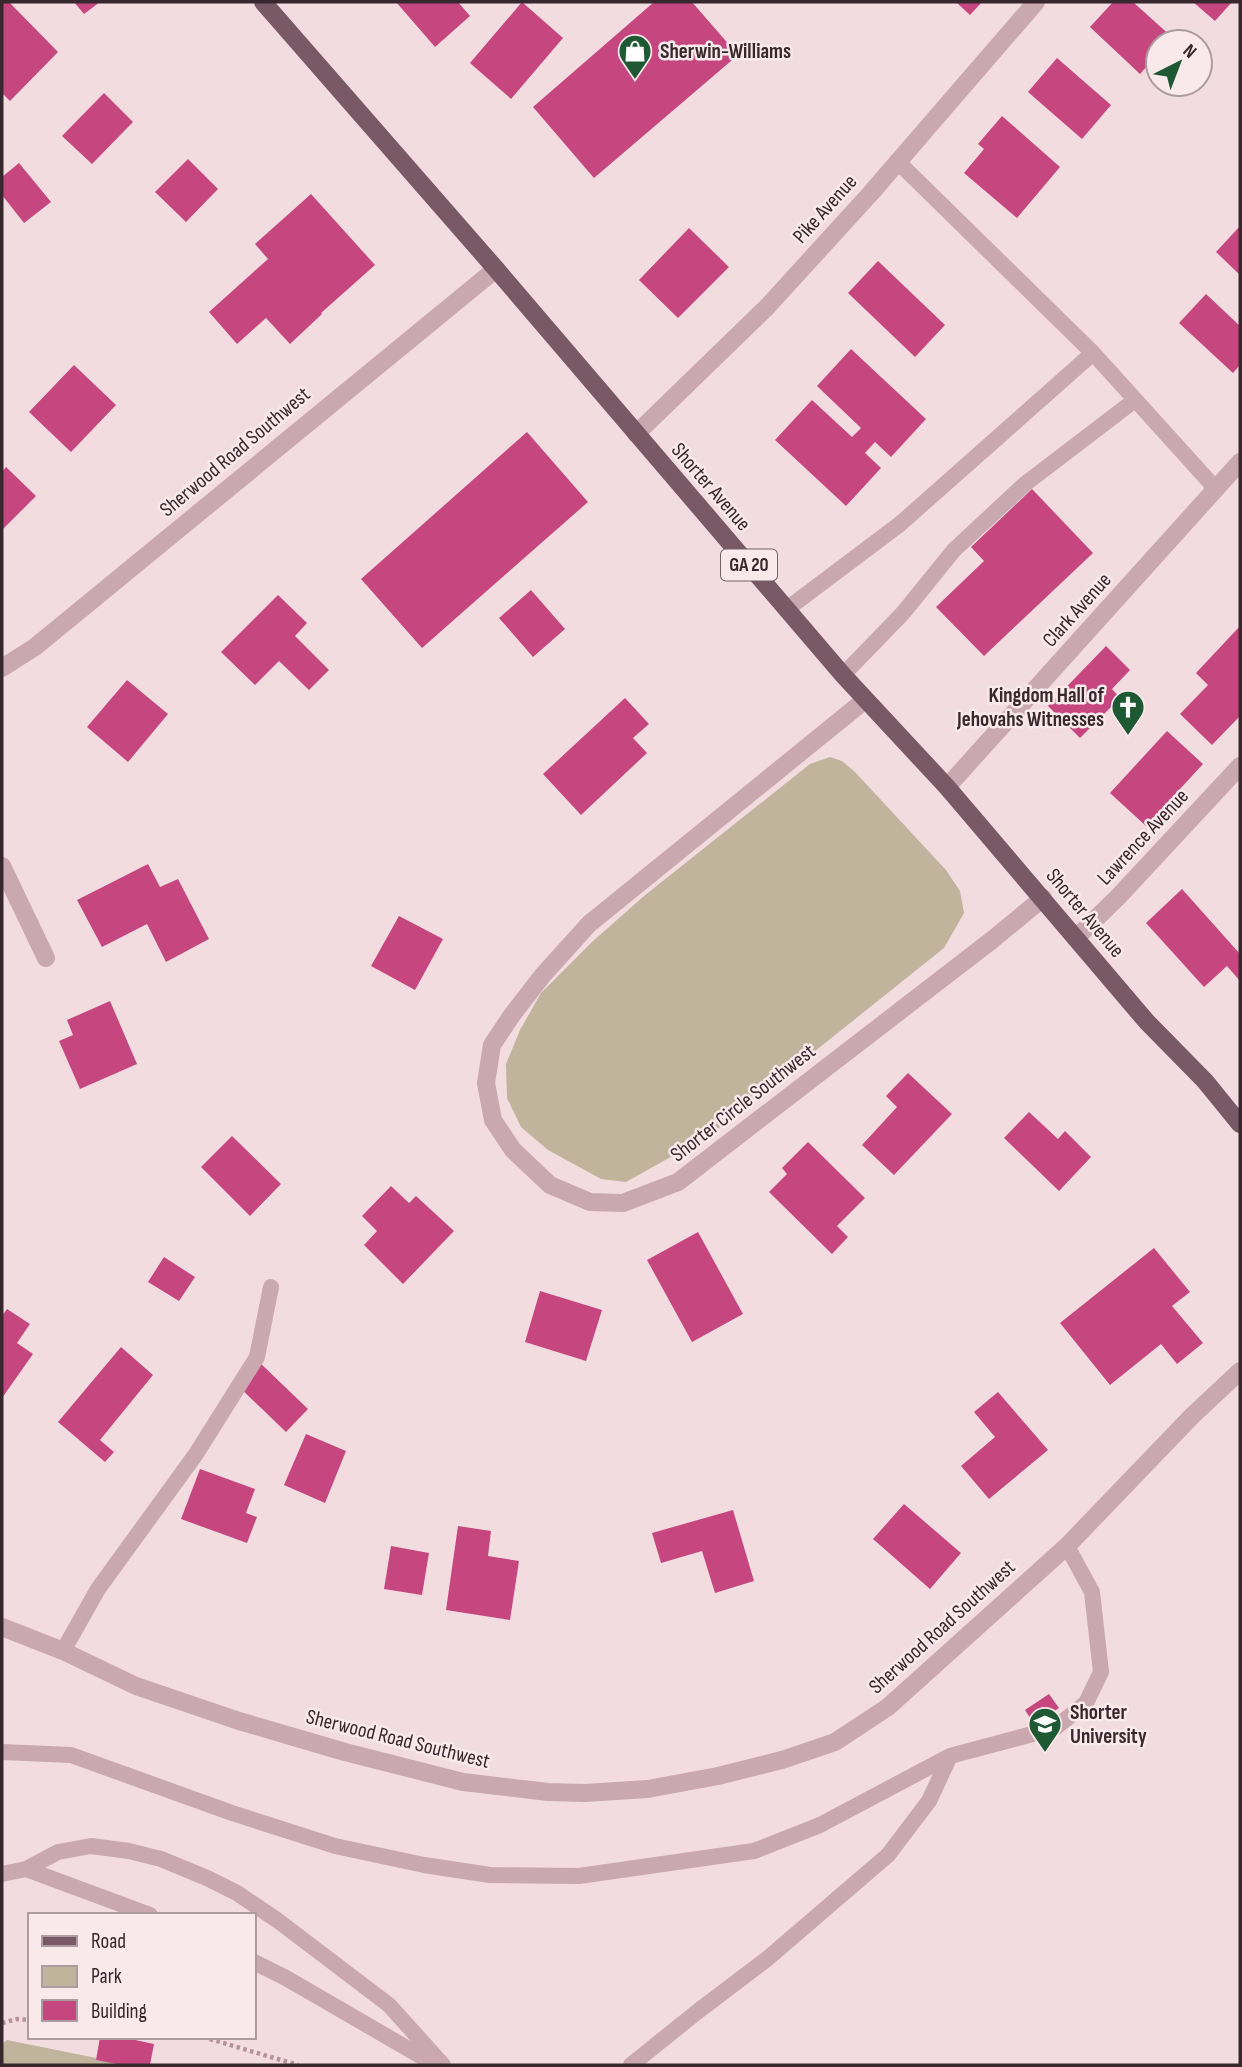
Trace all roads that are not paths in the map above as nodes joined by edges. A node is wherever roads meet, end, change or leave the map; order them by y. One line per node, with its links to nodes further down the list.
1 (263, 2): 4 (main road, Shorter Avenue / GA 20)
2 (1036, 2): 3 (street, Pike Avenue)
3 (897, 161): 5 (lane); 7 (street, Pike Avenue)
4 (496, 269): 7 (main road, Shorter Avenue / GA 20); 11 (street, Sherwood Road Southwest)
5 (1093, 354): 6 (lane); 10 (lane)
6 (1135, 400): 9 (lane); 12 (lane)
7 (636, 434): 10 (main road, Shorter Avenue / GA 20)
8 (1240, 462): 9 (street, Clark Avenue)
9 (1216, 489): 15 (street, Clark Avenue)
10 (787, 609): 12 (main road, Shorter Avenue / GA 20)
11 (2, 668)
12 (843, 675): 13 (main road, Shorter Avenue / GA 20)
13 (865, 700): 15 (main road, Shorter Avenue / GA 20); 17 (street, Shorter Circle Southwest)
14 (1240, 766): 18 (street, Lawrence Avenue)
15 (947, 787): 17 (main road, Shorter Avenue / GA 20)
16 (2, 866): 19 (street)
17 (1043, 898): 18 (main road, Shorter Avenue / GA 20)
18 (1076, 938): 20 (main road, Shorter Avenue / GA 20)
19 (47, 958)
20 (1240, 1124)
21 (271, 1287): 25 (lane)
22 (1240, 1371): 23 (street, Sherwood Road Southwest)
23 (1067, 1545): 25 (street, Sherwood Road Southwest); 27 (lane)
24 (2, 1627): 25 (street, Sherwood Road Southwest)
25 (63, 1651)
26 (2, 1752): 27 (lane)
27 (950, 1756): 34 (lane)
28 (26, 1869): 29 (lane); 30 (lane); 33 (lane)
29 (2, 1874)
30 (145, 1913)
31 (256, 1963): 32 (lane)
32 (436, 2065)
33 (443, 2065)
34 (631, 2065)

